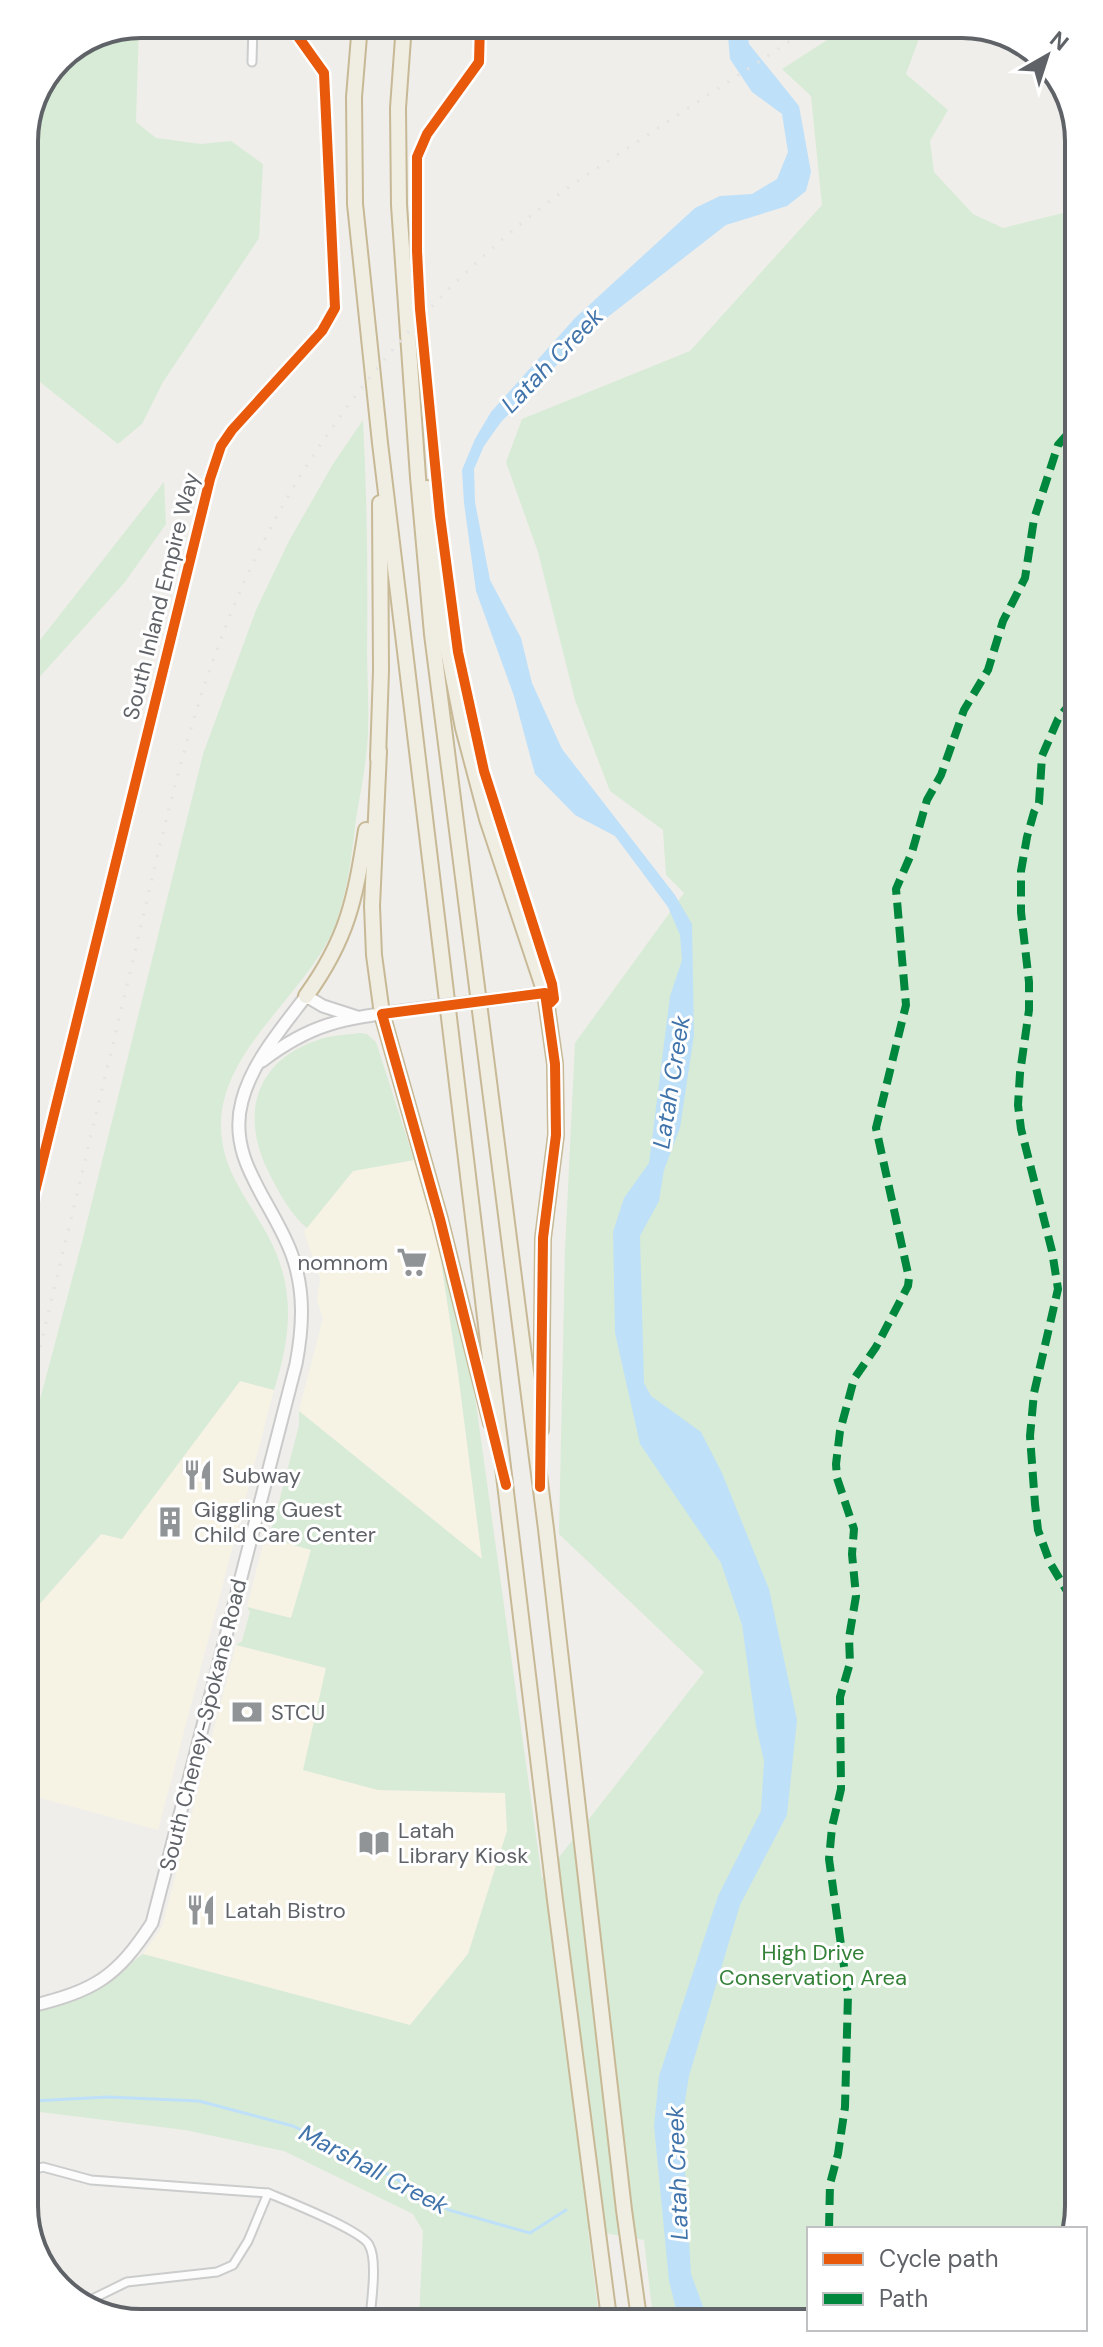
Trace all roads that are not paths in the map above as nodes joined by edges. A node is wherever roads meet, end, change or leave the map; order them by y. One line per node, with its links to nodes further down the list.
1 (253, 38): 6 (street)
2 (299, 38): 16 (street, South Inland Empire Way)
3 (359, 38): 8 (highway)
4 (403, 38): 9 (highway)
5 (480, 38): 7 (street)
6 (252, 62)
7 (466, 81)
8 (380, 443): 10 (highway); 17 (highway)
9 (416, 443): 11 (highway); 18 (highway)
10 (379, 751): 12 (highway); 13 (highway)
11 (545, 993): 13 (main road, bridge); 18 (highway)
12 (306, 996): 14 (main road); 15 (main road, South Cheney-Spokane Road)
13 (382, 1014): 14 (main road); 17 (highway)
14 (357, 1017): 15 (main road)
15 (259, 1063): 19 (main road, South Cheney-Spokane Road)
16 (38, 1179)
17 (506, 1485): 24 (highway)
18 (540, 1487): 25 (highway)
19 (38, 2005)
20 (38, 2168): 21 (street)
21 (268, 2193): 22 (street); 23 (street)
22 (95, 2298)
23 (371, 2309)
24 (608, 2309)
25 (638, 2309)

